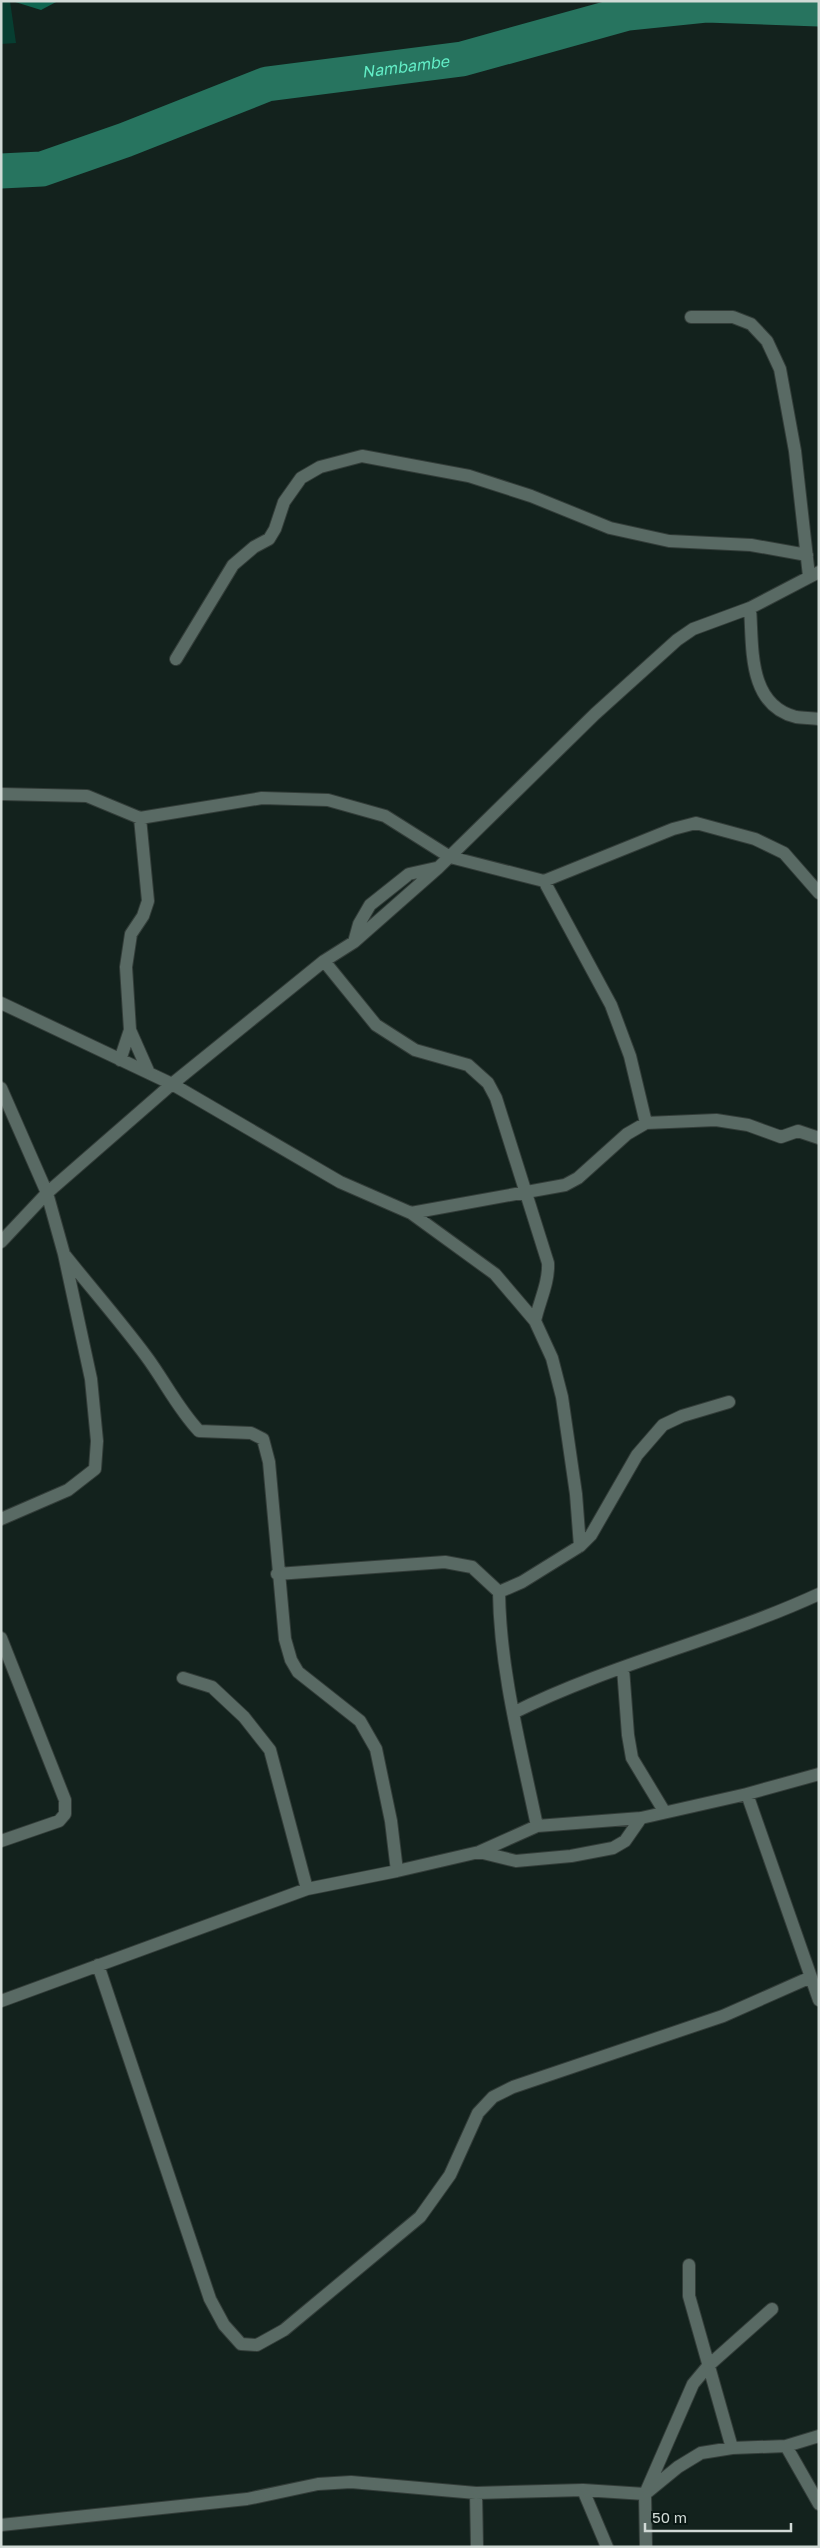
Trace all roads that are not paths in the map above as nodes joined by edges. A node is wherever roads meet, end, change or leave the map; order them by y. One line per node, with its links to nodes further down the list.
1 (691, 317): 2 (street)
2 (807, 555): 3 (street); 5 (street)
3 (814, 574): 4 (street)
4 (750, 608): 6 (street); 9 (street)
5 (176, 659)
6 (819, 719)
7 (1, 794): 8 (street)
8 (140, 818): 9 (street); 14 (street)
9 (450, 857): 10 (street); 12 (street)
10 (544, 882): 11 (street); 19 (street)
11 (819, 893)
12 (324, 961): 17 (street); 22 (street)
13 (1, 1003): 15 (street)
14 (130, 1030): 15 (street); 16 (street)
15 (120, 1060): 16 (street)
16 (149, 1073): 17 (street)
17 (172, 1084): 21 (street); 23 (street)
18 (1, 1088): 21 (street)
19 (646, 1122): 20 (street); 22 (street)
20 (819, 1138)
21 (47, 1193): 24 (street); 25 (street)
22 (526, 1193): 23 (street); 26 (street)
23 (411, 1213): 26 (street)
24 (1, 1242)
25 (64, 1254): 28 (street); 30 (street)
26 (535, 1321): 29 (street)
27 (729, 1402): 29 (street)
28 (1, 1519)
29 (580, 1546): 31 (street)
30 (277, 1574): 31 (street); 44 (street)
31 (499, 1592): 36 (street)
32 (819, 1594): 34 (street)
33 (1, 1639): 42 (street)
34 (623, 1668): 36 (street); 39 (street)
35 (183, 1678): 45 (street)
36 (513, 1713): 41 (street)
37 (819, 1774): 38 (street)
38 (747, 1794): 39 (street); 47 (street)
39 (664, 1811): 40 (street)
40 (641, 1818): 41 (street); 43 (street)
41 (537, 1826): 43 (street)
42 (1, 1841)
43 (479, 1852): 44 (street)
44 (398, 1872): 45 (street)
45 (307, 1889): 46 (street)
46 (98, 1965): 47 (street); 49 (street)
47 (811, 1977): 48 (street)
48 (819, 2000)
49 (1, 2001)
50 (689, 2265): 52 (street)
51 (772, 2310): 52 (street)
52 (708, 2366): 55 (street); 58 (street)
53 (819, 2436): 54 (street)
54 (786, 2446): 55 (street); 59 (street)
55 (732, 2448): 58 (street)
56 (583, 2490): 57 (street); 58 (street); 62 (street)
57 (476, 2493): 60 (street); 61 (street)
58 (645, 2494): 63 (street)
59 (819, 2504)
60 (1, 2525)
61 (477, 2547)
62 (606, 2547)
63 (646, 2547)

